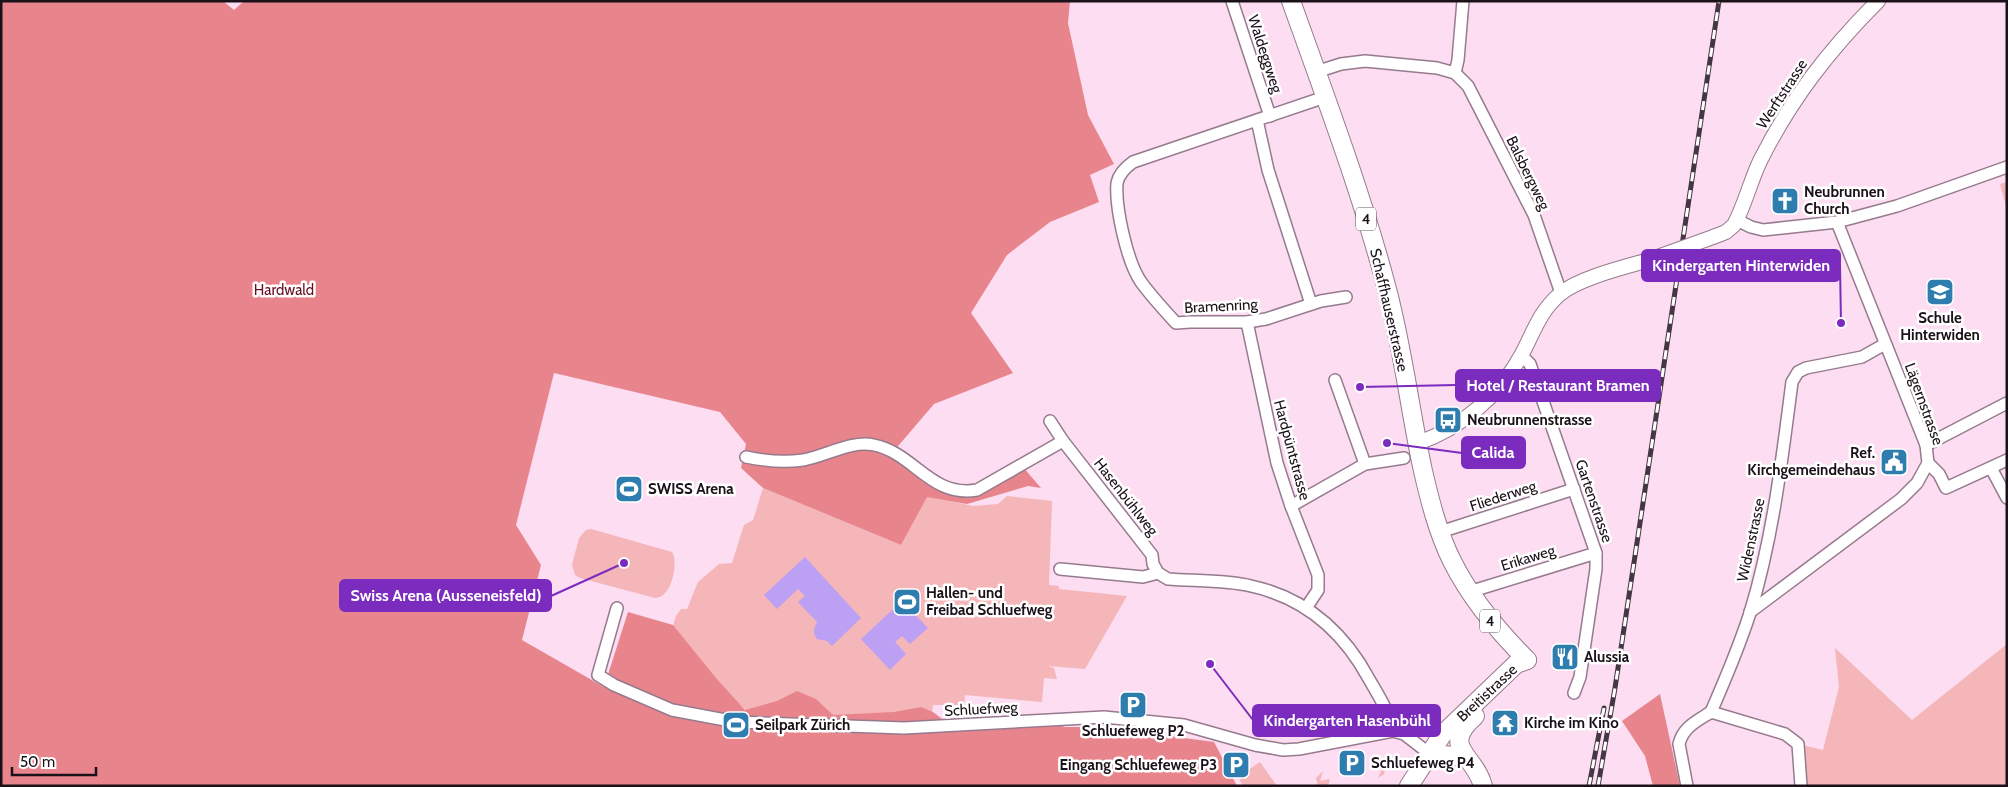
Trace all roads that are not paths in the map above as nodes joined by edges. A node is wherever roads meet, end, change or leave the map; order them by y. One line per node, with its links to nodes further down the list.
1 (1232, 1): 8 (street, Waldeggweg)
2 (1291, 1): 5 (main road, Schaffhauserstrasse / 4)
3 (1463, 1): 6 (street)
4 (1878, 1): 11 (street, Werftstrasse)
5 (1316, 72): 6 (street); 7 (main road, Schaffhauserstrasse / 4)
6 (1455, 73): 13 (street, Balsbergweg)
7 (1325, 97): 8 (street, Bramenring); 23 (main road, Schaffhauserstrasse / 4)
8 (1270, 116): 9 (street, Bramenring)
9 (1257, 120): 15 (street); 16 (street, Bramenring)
10 (2007, 167): 12 (street)
11 (1737, 220): 12 (street); 13 (street, bridge)
12 (1837, 222): 17 (street, Lägernstrasse)
13 (1561, 293): 18 (street)
14 (1346, 297): 15 (street, Bramenring)
15 (1311, 304): 16 (street, Bramenring)
16 (1247, 322): 33 (street, Hardpüntstrasse)
17 (1886, 344): 24 (street, Lägernstrasse); 41 (street, Widenstrasse)
18 (1522, 355): 23 (street); 31 (street, Gartenstrasse)
19 (1335, 380): 29 (street)
20 (2007, 403): 24 (street)
21 (1050, 421): 22 (street, Hasenbühlweg)
22 (1063, 441): 25 (street); 37 (street, Hasenbühlweg)
23 (1418, 444): 34 (main road, Schaffhauserstrasse / 4)
24 (1926, 446): 28 (street, Lägernstrasse)
25 (746, 457)
26 (1404, 458): 29 (street)
27 (2007, 460): 30 (street)
28 (1928, 463): 30 (street); 41 (street, Lägernstrasse)
29 (1365, 464): 33 (street)
30 (1992, 468): 32 (street)
31 (1574, 489): 34 (street, Fliederweg); 35 (street, Gartenstrasse)
32 (2007, 498)
33 (1291, 506): 40 (street, Hardpüntstrasse)
34 (1440, 532): 38 (main road, Schaffhauserstrasse / 4)
35 (1596, 553): 38 (street, Erikaweg); 43 (street, Gartenstrasse)
36 (1060, 569): 37 (street)
37 (1158, 573): 40 (street)
38 (1469, 592): 42 (main road, Schaffhauserstrasse / 4)
39 (617, 608): 45 (street, Schluefweg)
40 (1306, 608): 45 (street)
41 (1750, 612): 44 (street, Widenstrasse)
42 (1527, 660): 46 (main road, Breitistrasse); 47 (main road, Breitistrasse)
43 (1574, 693)
44 (1710, 712): 50 (street); 51 (street)
45 (1393, 731): 46 (street)
46 (1430, 754): 47 (main road); 48 (main road, Breitistrasse)
47 (1466, 757): 49 (main road)
48 (1409, 786)
49 (1483, 786)
50 (1687, 786)
51 (1801, 786)

